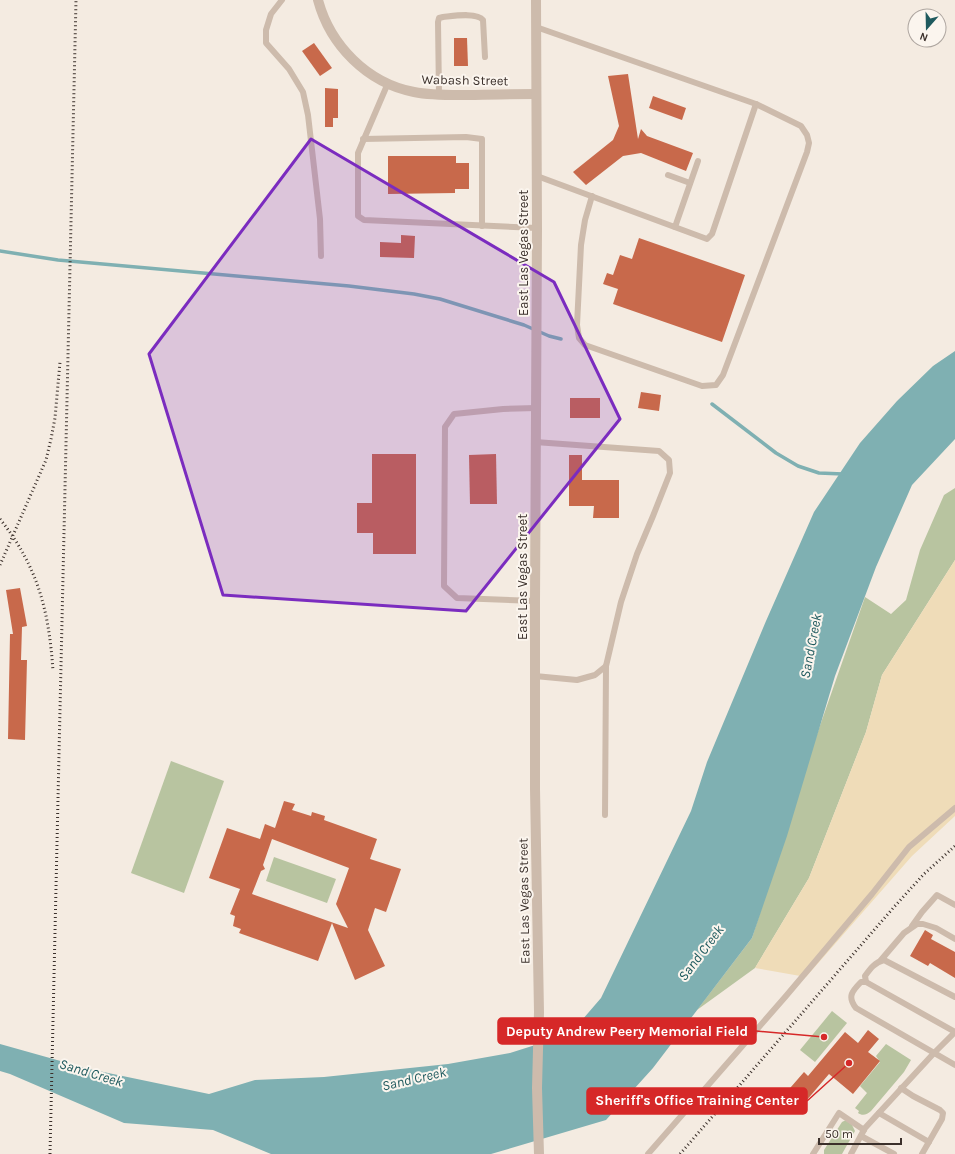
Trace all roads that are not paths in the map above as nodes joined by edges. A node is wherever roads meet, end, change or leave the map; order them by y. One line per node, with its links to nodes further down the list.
1 (282, 0): 19 (lane)
2 (318, 0): 6 (street, Wabash Street)
3 (536, 0): 4 (street, East Las Vegas Street)
4 (536, 27): 7 (street, East Las Vegas Street); 9 (lane)
5 (484, 57): 8 (lane)
6 (388, 83): 8 (street, Wabash Street); 10 (lane)
7 (536, 94): 8 (street, Wabash Street); 13 (street, East Las Vegas Street)
8 (439, 95)
9 (756, 104): 15 (lane); 17 (lane)
10 (363, 139): 16 (lane); 16 (lane)
11 (698, 161): 14 (lane)
12 (668, 175): 14 (lane)
13 (536, 176): 15 (lane); 18 (street, East Las Vegas Street)
14 (690, 183): 17 (lane)
15 (592, 196): 17 (lane)
16 (482, 226): 18 (lane)
17 (675, 227)
18 (537, 228): 20 (street, East Las Vegas Street)
19 (321, 256)
20 (536, 408): 21 (street, East Las Vegas Street); 22 (lane)
21 (535, 442): 22 (street, East Las Vegas Street); 23 (lane)
22 (535, 601): 24 (street, East Las Vegas Street)
23 (606, 666): 24 (lane); 26 (lane)
24 (535, 676): 41 (street, East Las Vegas Street)
25 (955, 808): 42 (lane)
26 (605, 815)
27 (955, 905): 28 (lane)
28 (911, 927): 29 (lane); 30 (lane)
29 (955, 939)
30 (881, 960): 31 (lane); 32 (lane)
31 (866, 982): 33 (lane); 34 (lane)
32 (955, 997)
33 (955, 1032): 34 (lane)
34 (934, 1053): 35 (lane); 36 (lane)
35 (955, 1065)
36 (902, 1088): 37 (lane); 40 (lane)
37 (879, 1113): 38 (lane); 40 (lane)
38 (864, 1130): 39 (lane); 43 (lane)
39 (861, 1136): 44 (lane); 45 (lane)
40 (929, 1142): 46 (lane)
41 (539, 1154)
42 (648, 1154)
43 (813, 1154)
44 (851, 1154)
45 (894, 1154)
46 (922, 1154)

